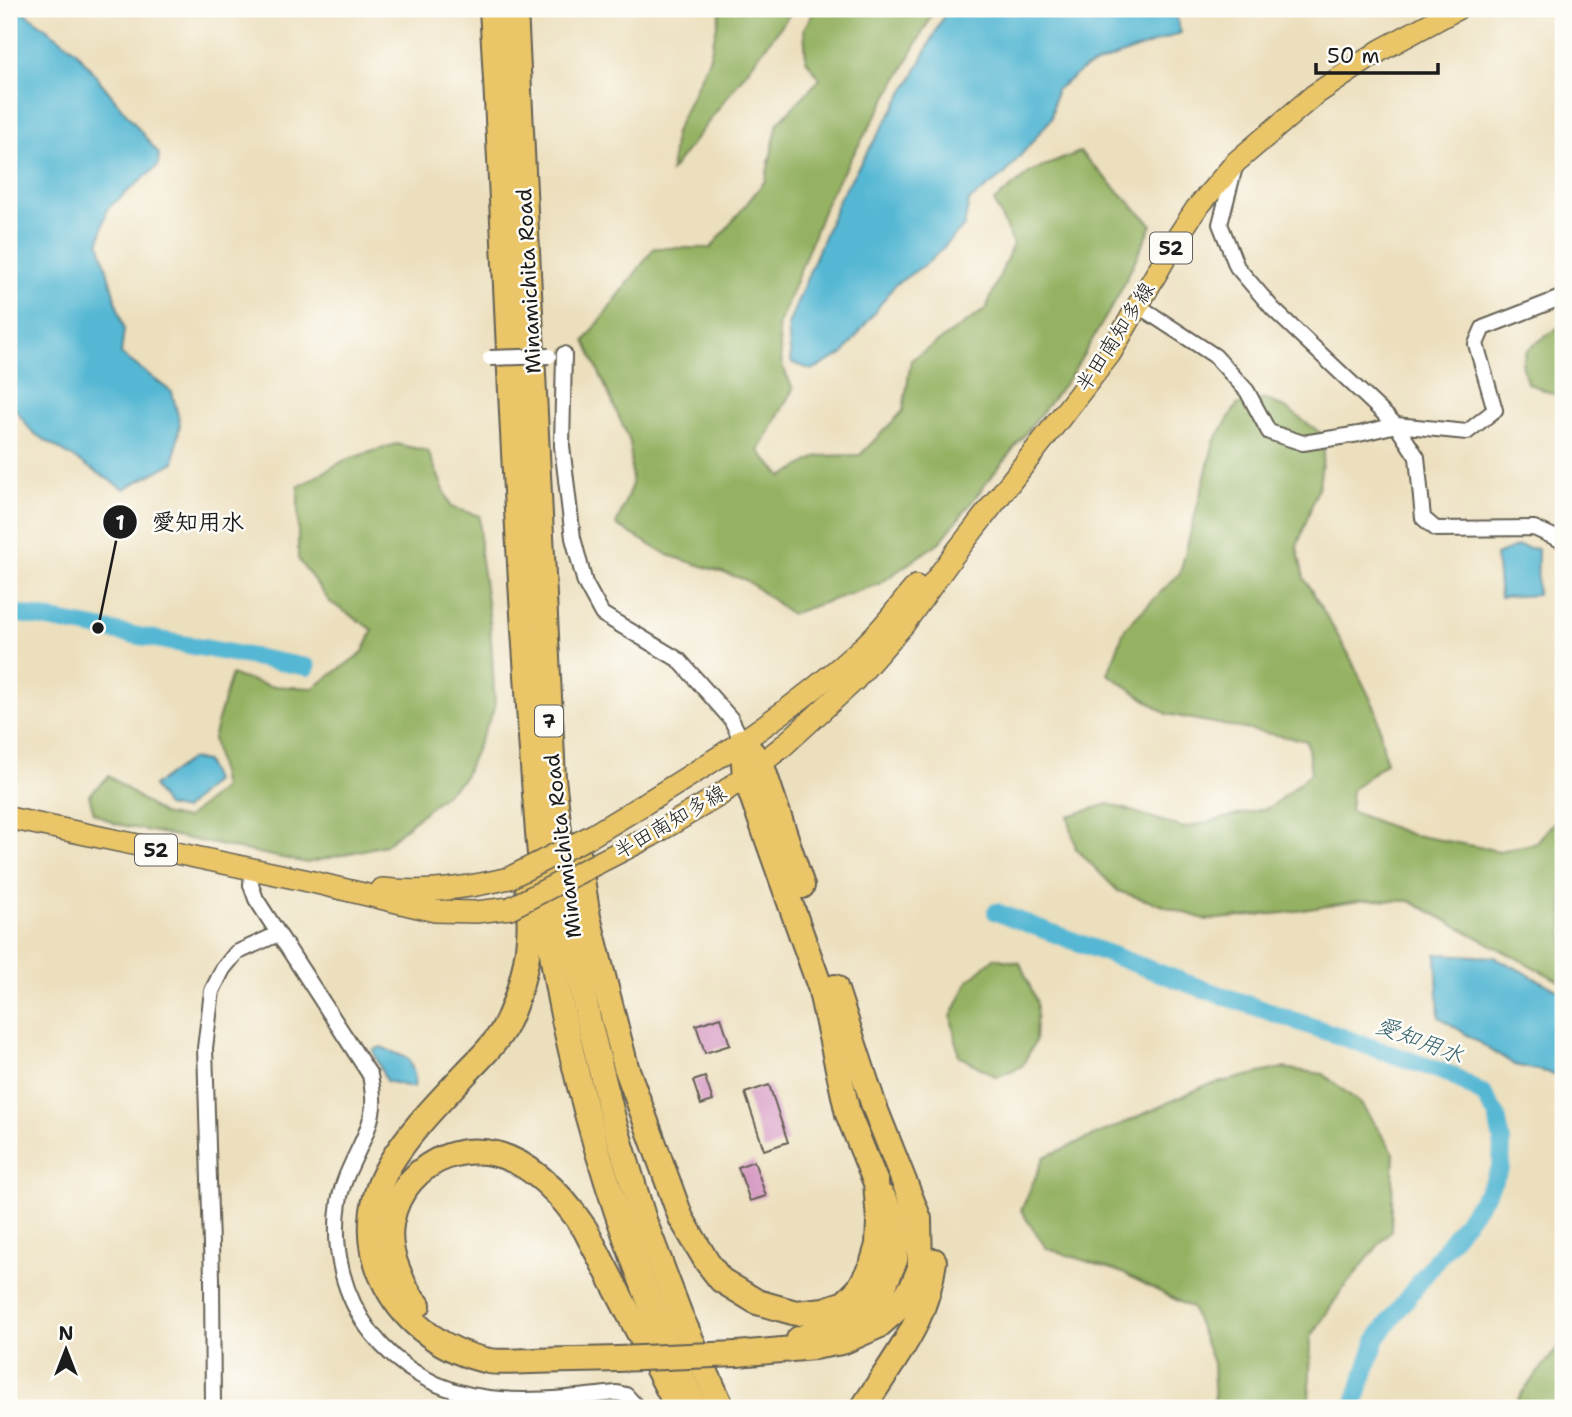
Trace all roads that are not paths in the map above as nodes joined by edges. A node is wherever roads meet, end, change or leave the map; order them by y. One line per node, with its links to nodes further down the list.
1 (492, 9): 11 (highway, Minamichita Road / 7)
2 (515, 9): 14 (highway, Minamichita Road / 7)
3 (1457, 9): 4 (main road, 半田南知多線 / 52)
4 (1236, 162): 6 (main road, 半田南知多線 / 52); 8 (street)
5 (1563, 297): 8 (street)
6 (1137, 305): 8 (street); 10 (main road, 半田南知多線 / 52)
7 (490, 358): 12 (street, bridge)
8 (1396, 425): 9 (street)
9 (1563, 541)
10 (953, 556): 12 (main road, 半田南知多線 / 52); 13 (main road, 半田南知多線 / 52)
11 (521, 585): 22 (highway); 27 (highway, Minamichita Road / 7)
12 (742, 741): 13 (highway); 17 (main road, 半田南知多線 / 52, bridge)
13 (753, 769): 17 (main road, 半田南知多線 / 52, bridge); 19 (highway); 20 (highway)
14 (553, 778): 20 (highway); 28 (highway, Minamichita Road / 7)
15 (9, 818): 16 (main road, 半田南知多線 / 52)
16 (252, 870): 17 (main road, 半田南知多線 / 52); 18 (street)
17 (304, 880)
18 (278, 934): 23 (street); 24 (street)
19 (902, 1175): 21 (highway); 29 (highway)
20 (876, 1183): 21 (highway)
21 (736, 1349): 22 (highway)
22 (616, 1354): 26 (highway)
23 (527, 1404): 25 (street)
24 (213, 1408)
25 (638, 1408)
26 (678, 1408)
27 (696, 1408)
28 (722, 1408)
29 (863, 1408)

